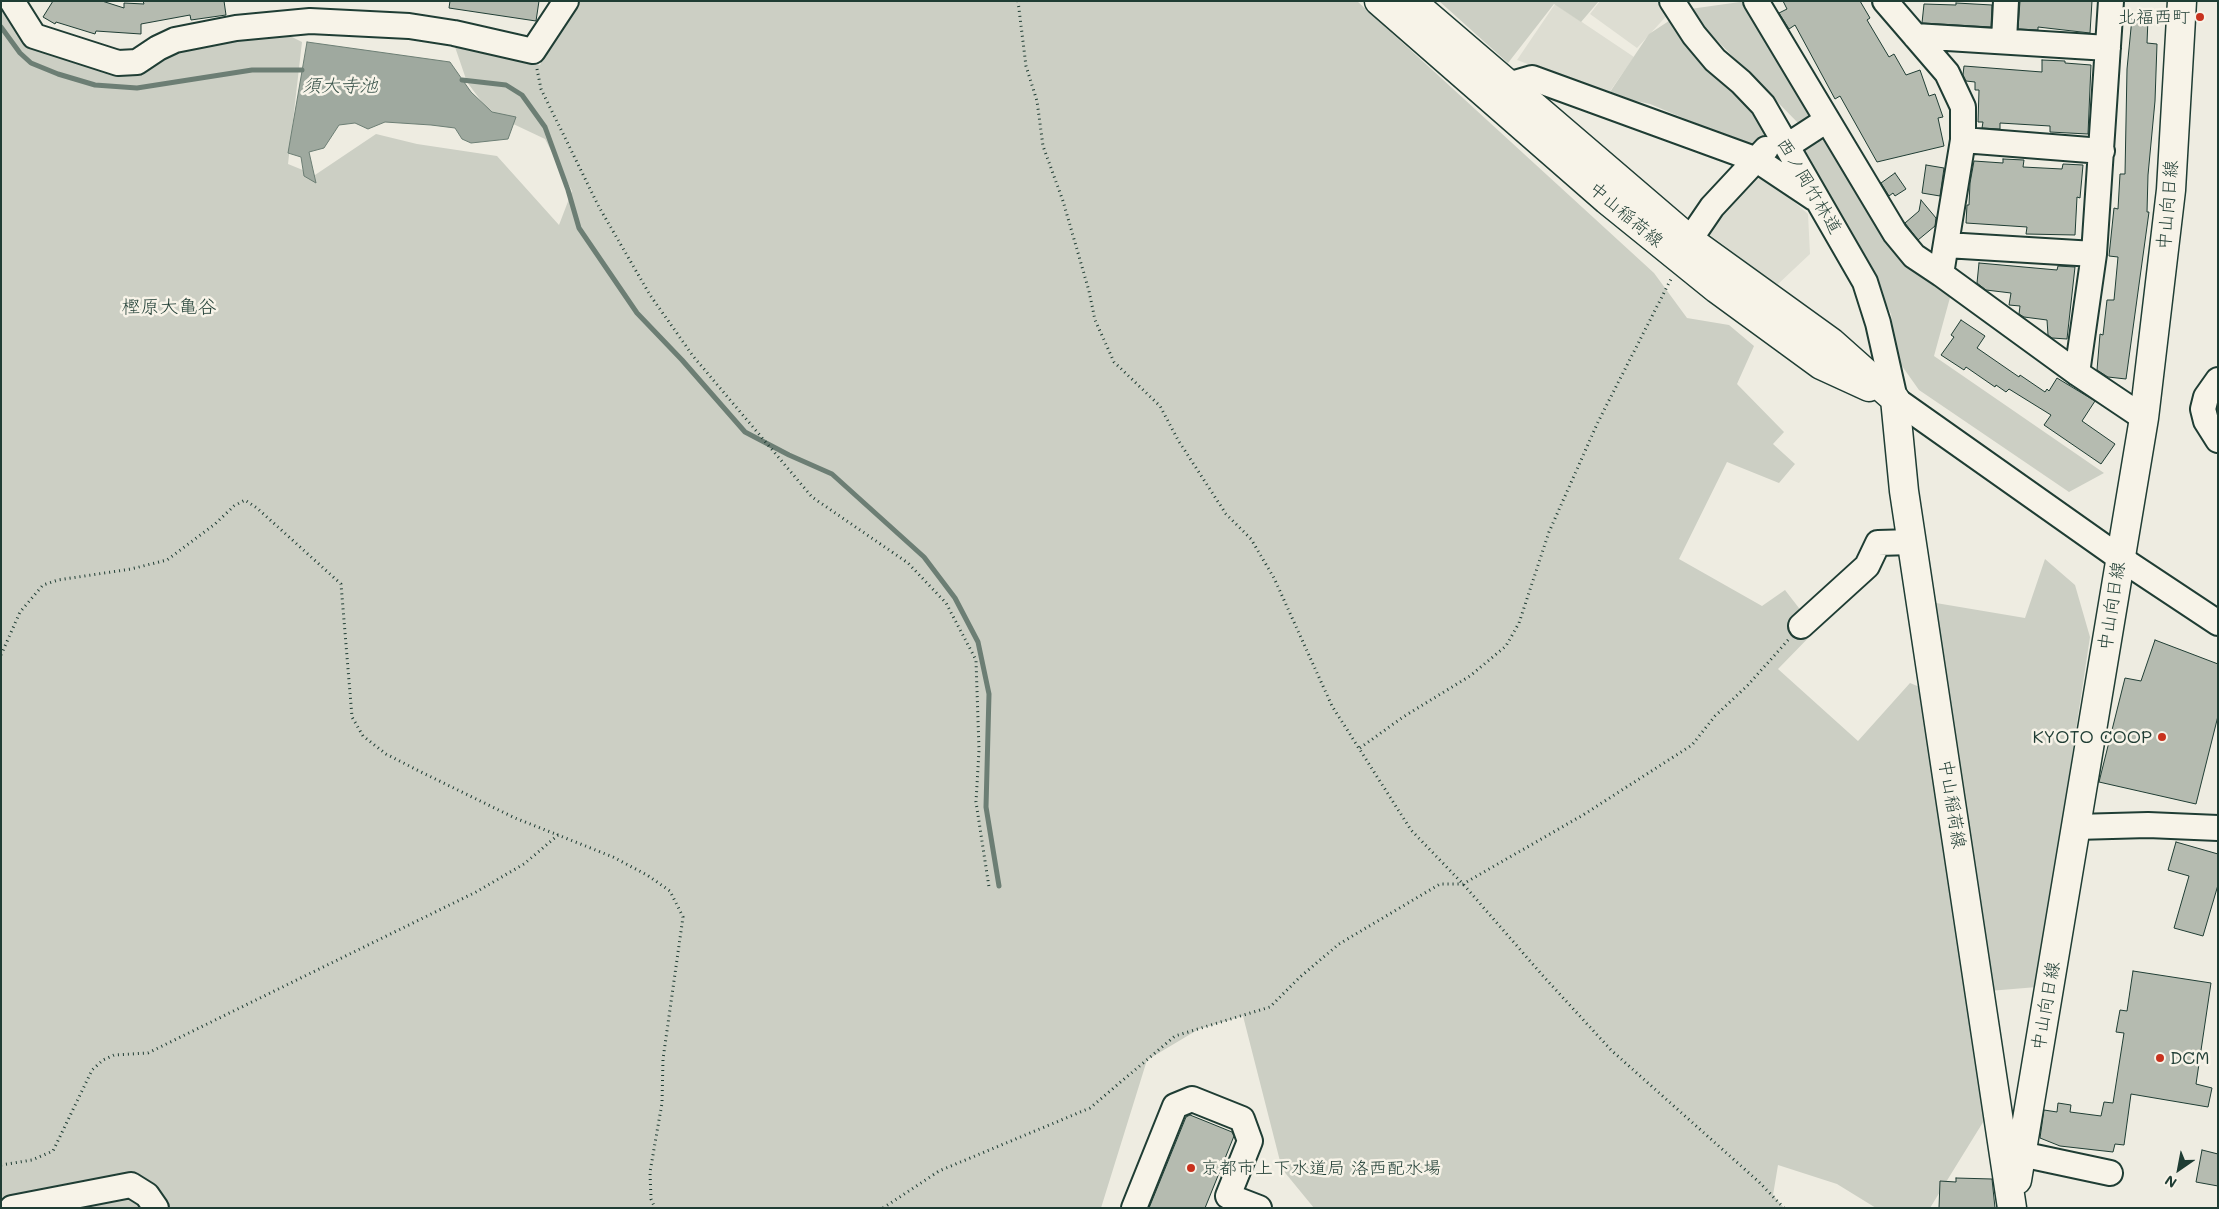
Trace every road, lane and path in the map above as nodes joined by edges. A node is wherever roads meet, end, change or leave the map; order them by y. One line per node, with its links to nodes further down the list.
1 (12, 1): 15 (street)
2 (566, 1): 15 (street)
3 (1018, 1): 37 (path)
4 (1379, 1): 24 (main road, 中山稲荷線)
5 (1411, 1): 16 (main road, 中山稲荷線)
6 (1672, 1): 18 (street, 西ノ岡竹林道)
7 (1756, 1): 17 (street)
8 (2006, 1): 13 (street)
9 (2111, 1): 14 (street)
10 (2182, 1): 30 (main road, 中山向日線)
11 (1895, 7): 12 (street)
12 (1915, 36): 13 (street); 19 (street)
13 (2004, 41): 14 (street)
14 (2108, 48): 20 (street)
15 (533, 51): 42 (path)
16 (1508, 85): 21 (street); 24 (main road, 中山稲荷線)
17 (1827, 120): 18 (street); 26 (street)
18 (1782, 138): 21 (street); 22 (street, 西ノ岡竹林道)
19 (1963, 140): 20 (street); 23 (street)
20 (2102, 151): 25 (street)
21 (1757, 160): 22 (street); 24 (street)
22 (1820, 202): 29 (street, 西ノ岡竹林道)
23 (1946, 245): 25 (street); 26 (street)
24 (1686, 251): 29 (main road, 中山稲荷線); 37 (path)
25 (2094, 254): 27 (street)
26 (1941, 274): 27 (street)
27 (2077, 373): 30 (street)
28 (2218, 380): 31 (street)
29 (1895, 400): 32 (main road, 中山稲荷線); 33 (street)
30 (2144, 418): 33 (main road, 中山向日線)
31 (2218, 440)
32 (1912, 542): 35 (street); 53 (main road, 中山稲荷線)
33 (2120, 558): 34 (street); 38 (main road, 中山向日線)
34 (2218, 623)
35 (1801, 626): 41 (path)
36 (1, 655): 40 (path)
37 (1360, 748): 41 (path)
38 (2076, 827): 39 (street); 43 (main road, 中山向日線)
39 (2218, 828)
40 (558, 835): 44 (path); 48 (path)
41 (1464, 884): 49 (path); 52 (path)
42 (989, 887)
43 (2021, 1154): 45 (street); 53 (main road, 中山向日線)
44 (1, 1165)
45 (2110, 1173)
46 (12, 1208): 47 (street)
47 (156, 1208)
48 (655, 1208)
49 (883, 1208)
50 (1134, 1208): 51 (street)
51 (1259, 1208)
52 (1784, 1208)
53 (2013, 1208)

